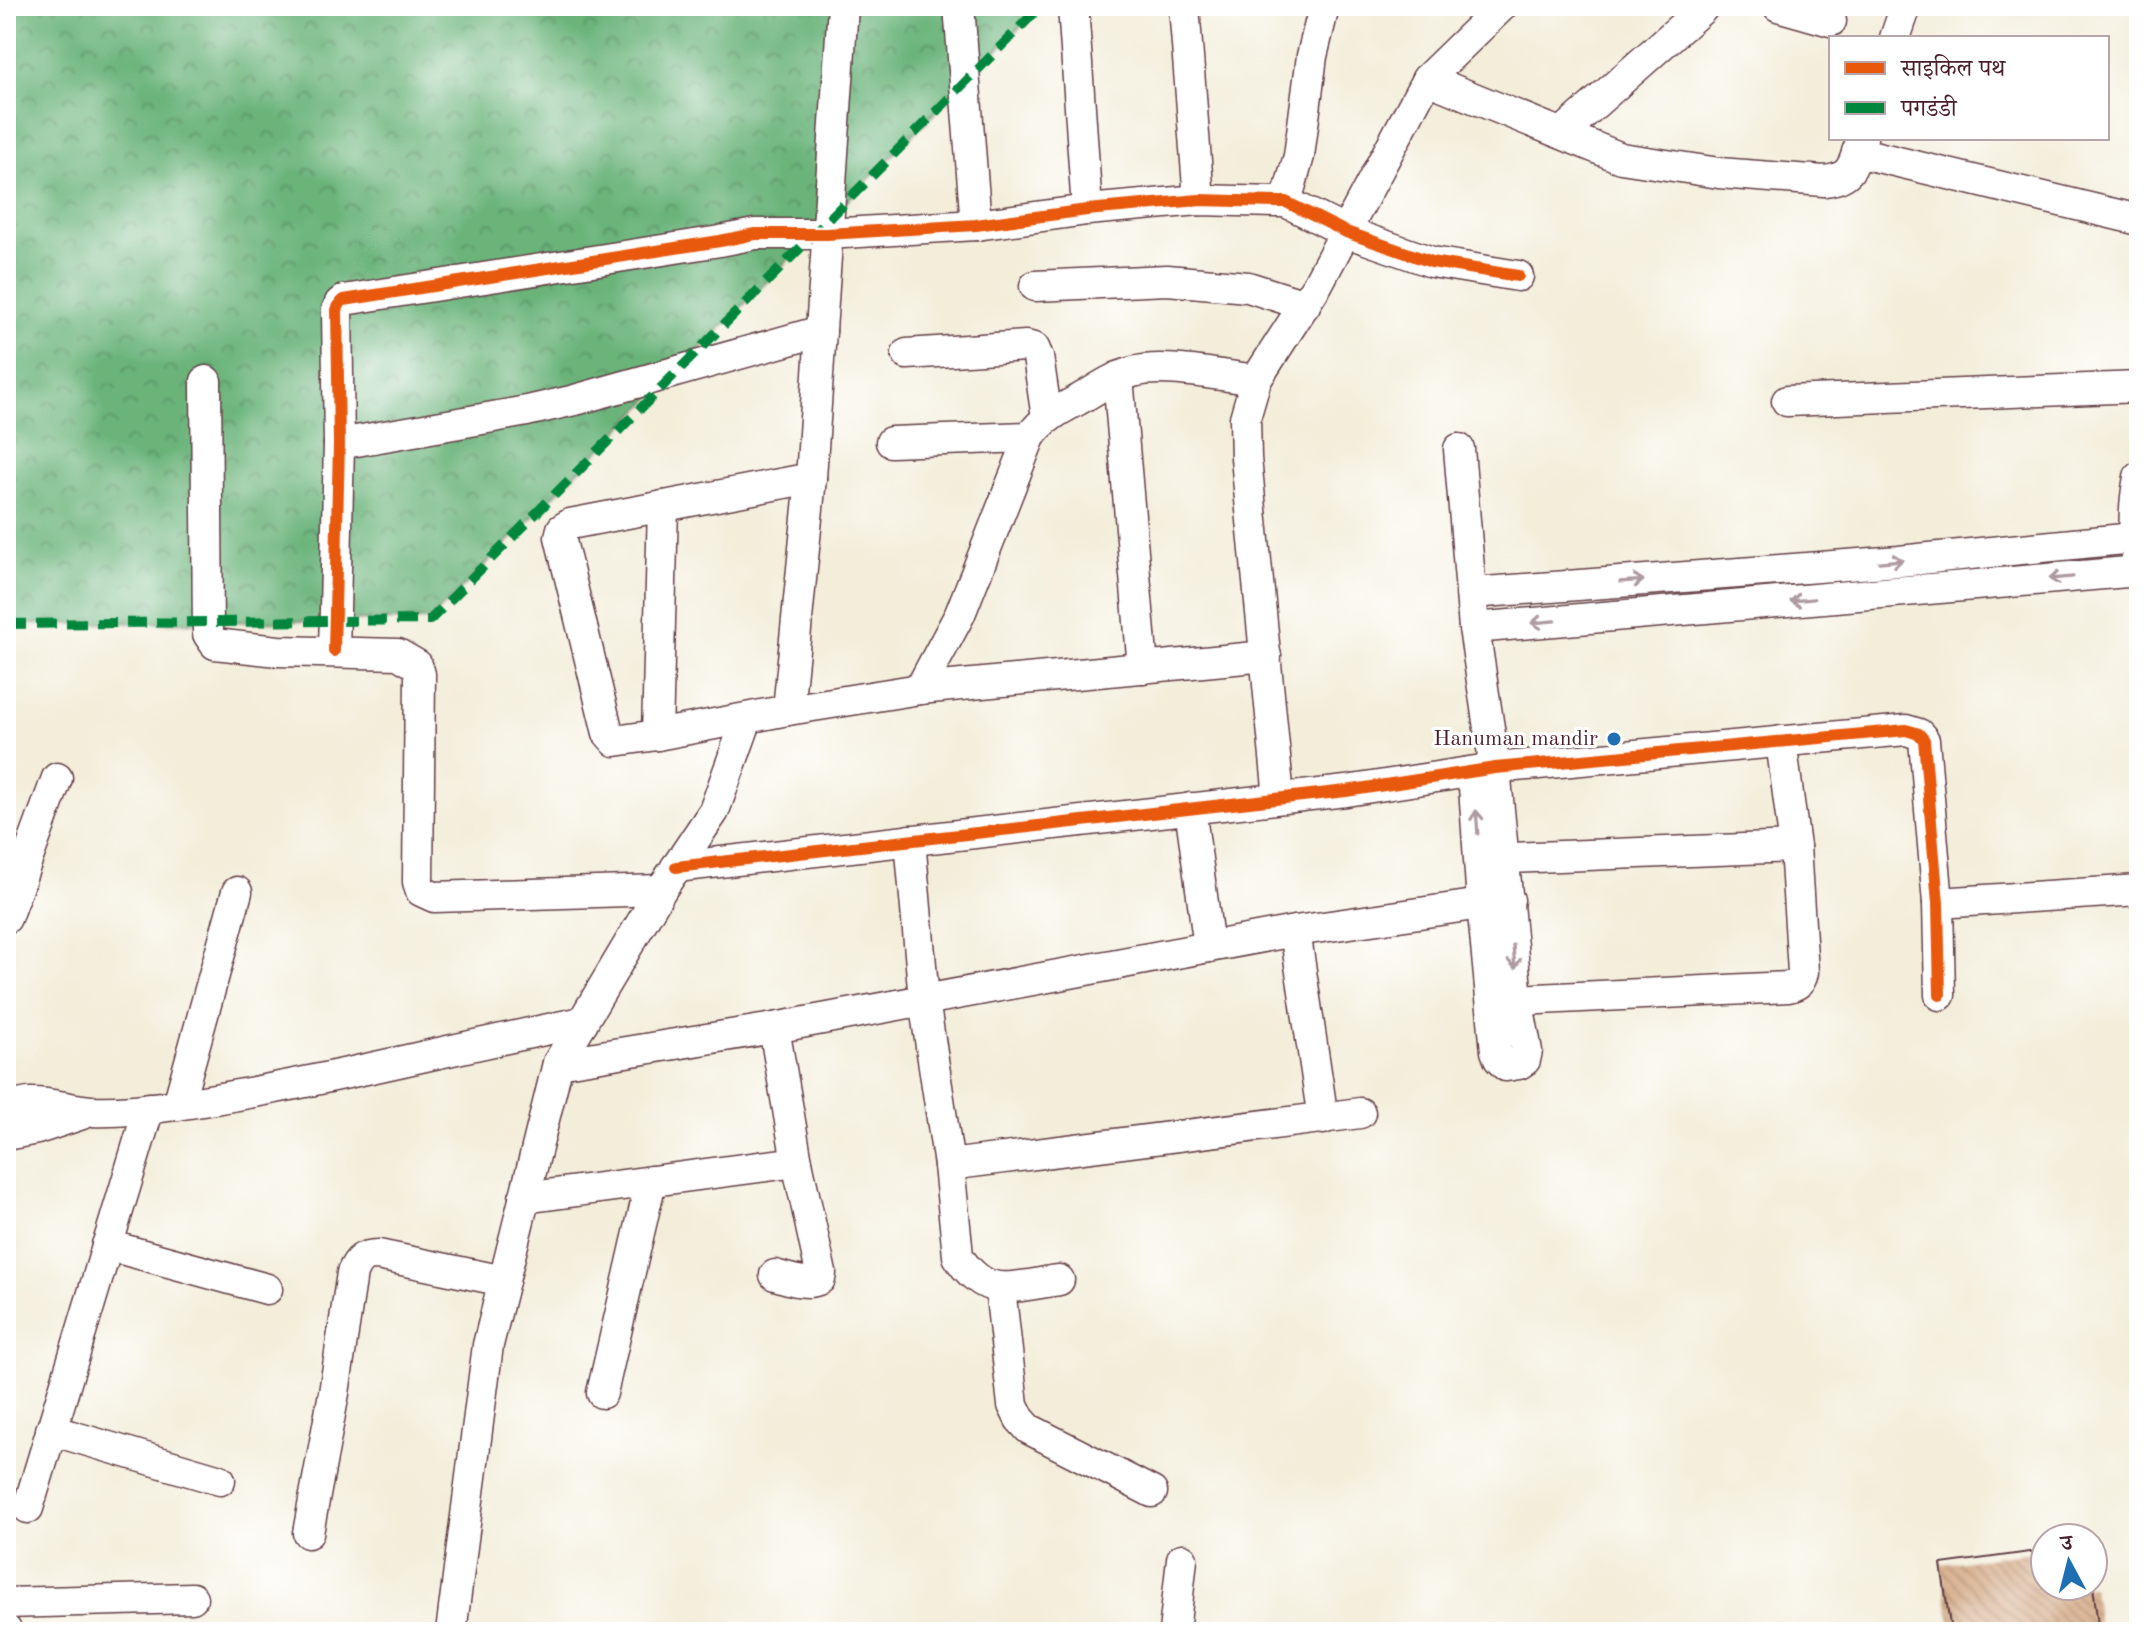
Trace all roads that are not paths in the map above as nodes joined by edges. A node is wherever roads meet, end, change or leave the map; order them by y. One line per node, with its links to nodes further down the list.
1 (843, 6): 21 (street)
2 (959, 6): 19 (street)
3 (1073, 6): 17 (street)
4 (1184, 6): 15 (street)
5 (1502, 6): 12 (street)
6 (1703, 6): 13 (street)
7 (1778, 6): 10 (street)
8 (1906, 6): 11 (street)
9 (1324, 7): 16 (street)
10 (1831, 21)
11 (1896, 36)
12 (1427, 79): 13 (street); 20 (street)
13 (1562, 133): 14 (street)
14 (1860, 145): 18 (street)
15 (1199, 200): 16 (street); 17 (street)
16 (1286, 202): 20 (street)
17 (1087, 210): 19 (street)
18 (2139, 220)
19 (976, 225): 21 (street)
20 (1346, 232): 22 (street); 24 (street)
21 (827, 234): 25 (street); 34 (street)
22 (1518, 276)
23 (1035, 286): 24 (street)
24 (1305, 305): 28 (street)
25 (821, 331): 34 (street); 37 (street)
26 (907, 354): 32 (street)
27 (1118, 377): 28 (street); 32 (street); 46 (street)
28 (1256, 380): 45 (street)
29 (206, 381): 44 (street)
30 (2139, 387): 31 (street)
31 (1787, 401)
32 (1038, 428): 33 (street); 47 (street)
33 (891, 442)
34 (339, 444): 44 (street)
35 (1459, 449): 42 (street)
36 (2139, 477): 39 (street)
37 (811, 478): 38 (street); 48 (street)
38 (663, 506): 50 (street); 50 (street)
39 (2134, 538): 40 (street); 42 (street, one-way to 39)
40 (2139, 571): 41 (street); 43 (street, one-way to 43)
41 (2139, 582)
42 (1471, 593): 43 (street)
43 (1474, 628): 52 (street)
44 (334, 651): 59 (street)
45 (1266, 656): 46 (street); 54 (street)
46 (1143, 668): 47 (street)
47 (920, 689): 48 (street)
48 (788, 710): 49 (street)
49 (747, 719): 50 (street); 59 (street)
50 (657, 735)
51 (1781, 741): 52 (street); 57 (street); 63 (street)
52 (1484, 770): 54 (street); 58 (street)
53 (57, 778): 64 (street)
54 (1279, 798): 55 (street)
55 (1190, 808): 56 (street); 66 (street)
56 (910, 840): 59 (street); 68 (street)
57 (1795, 847): 58 (street); 62 (street)
58 (1492, 859): 62 (street)
59 (668, 879): 69 (street)
60 (2139, 890): 63 (street)
61 (237, 892): 72 (street)
62 (1495, 902): 65 (street)
63 (1938, 903): 67 (street)
64 (6, 918)
65 (1295, 931): 66 (street); 77 (street)
66 (1209, 947): 68 (street)
67 (1940, 995)
68 (924, 1000): 70 (street); 80 (street)
69 (583, 1022): 71 (street); 72 (street)
70 (774, 1028): 71 (street); 79 (street)
71 (558, 1063): 82 (street)
72 (178, 1105): 74 (street)
73 (6, 1107): 75 (street)
74 (149, 1108): 75 (street); 83 (street)
75 (91, 1111): 78 (street)
76 (1360, 1113): 77 (street)
77 (1323, 1119): 80 (street)
78 (6, 1135)
79 (797, 1162): 81 (street); 84 (street)
80 (949, 1165): 87 (street)
81 (651, 1181): 82 (street); 89 (street)
82 (524, 1198): 86 (street)
83 (107, 1245): 88 (street); 90 (street)
84 (775, 1275)
85 (1059, 1280): 87 (street)
86 (504, 1281): 94 (street); 98 (street)
87 (997, 1288): 92 (street)
88 (267, 1289)
89 (602, 1393)
90 (51, 1430): 91 (street); 93 (street)
91 (220, 1480)
92 (1152, 1492)
93 (28, 1508)
94 (308, 1533)
95 (1182, 1559): 99 (street)
96 (192, 1598): 97 (street)
97 (6, 1603)
98 (451, 1632)
99 (1174, 1632)

